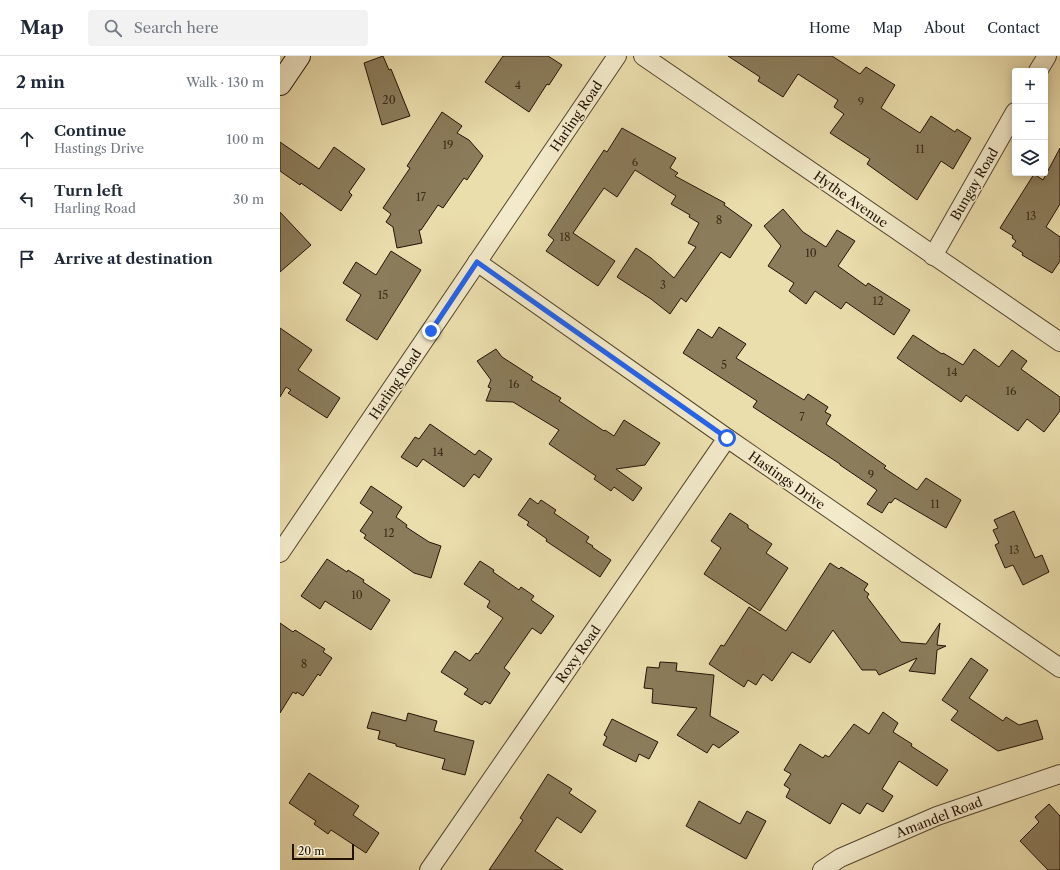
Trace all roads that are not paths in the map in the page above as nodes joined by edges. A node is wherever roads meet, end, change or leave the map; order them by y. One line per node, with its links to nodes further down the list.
1 (299, 56): 6 (main road)
2 (617, 56): 9 (street, Harling Road)
3 (643, 56): 8 (street, Hythe Avenue)
4 (1047, 56): 5 (street)
5 (1040, 68)
6 (280, 84)
7 (1012, 117): 8 (street, Bungay Road)
8 (933, 256): 10 (street, Hythe Avenue)
9 (477, 262): 11 (street, Hastings Drive); 12 (street, Harling Road)
10 (1060, 342)
11 (727, 438): 13 (street, Hastings Drive); 15 (street, Roxy Road)
12 (280, 553)
13 (1060, 668)
14 (1060, 774): 16 (street, Amandel Road)
15 (429, 870)
16 (822, 870)

